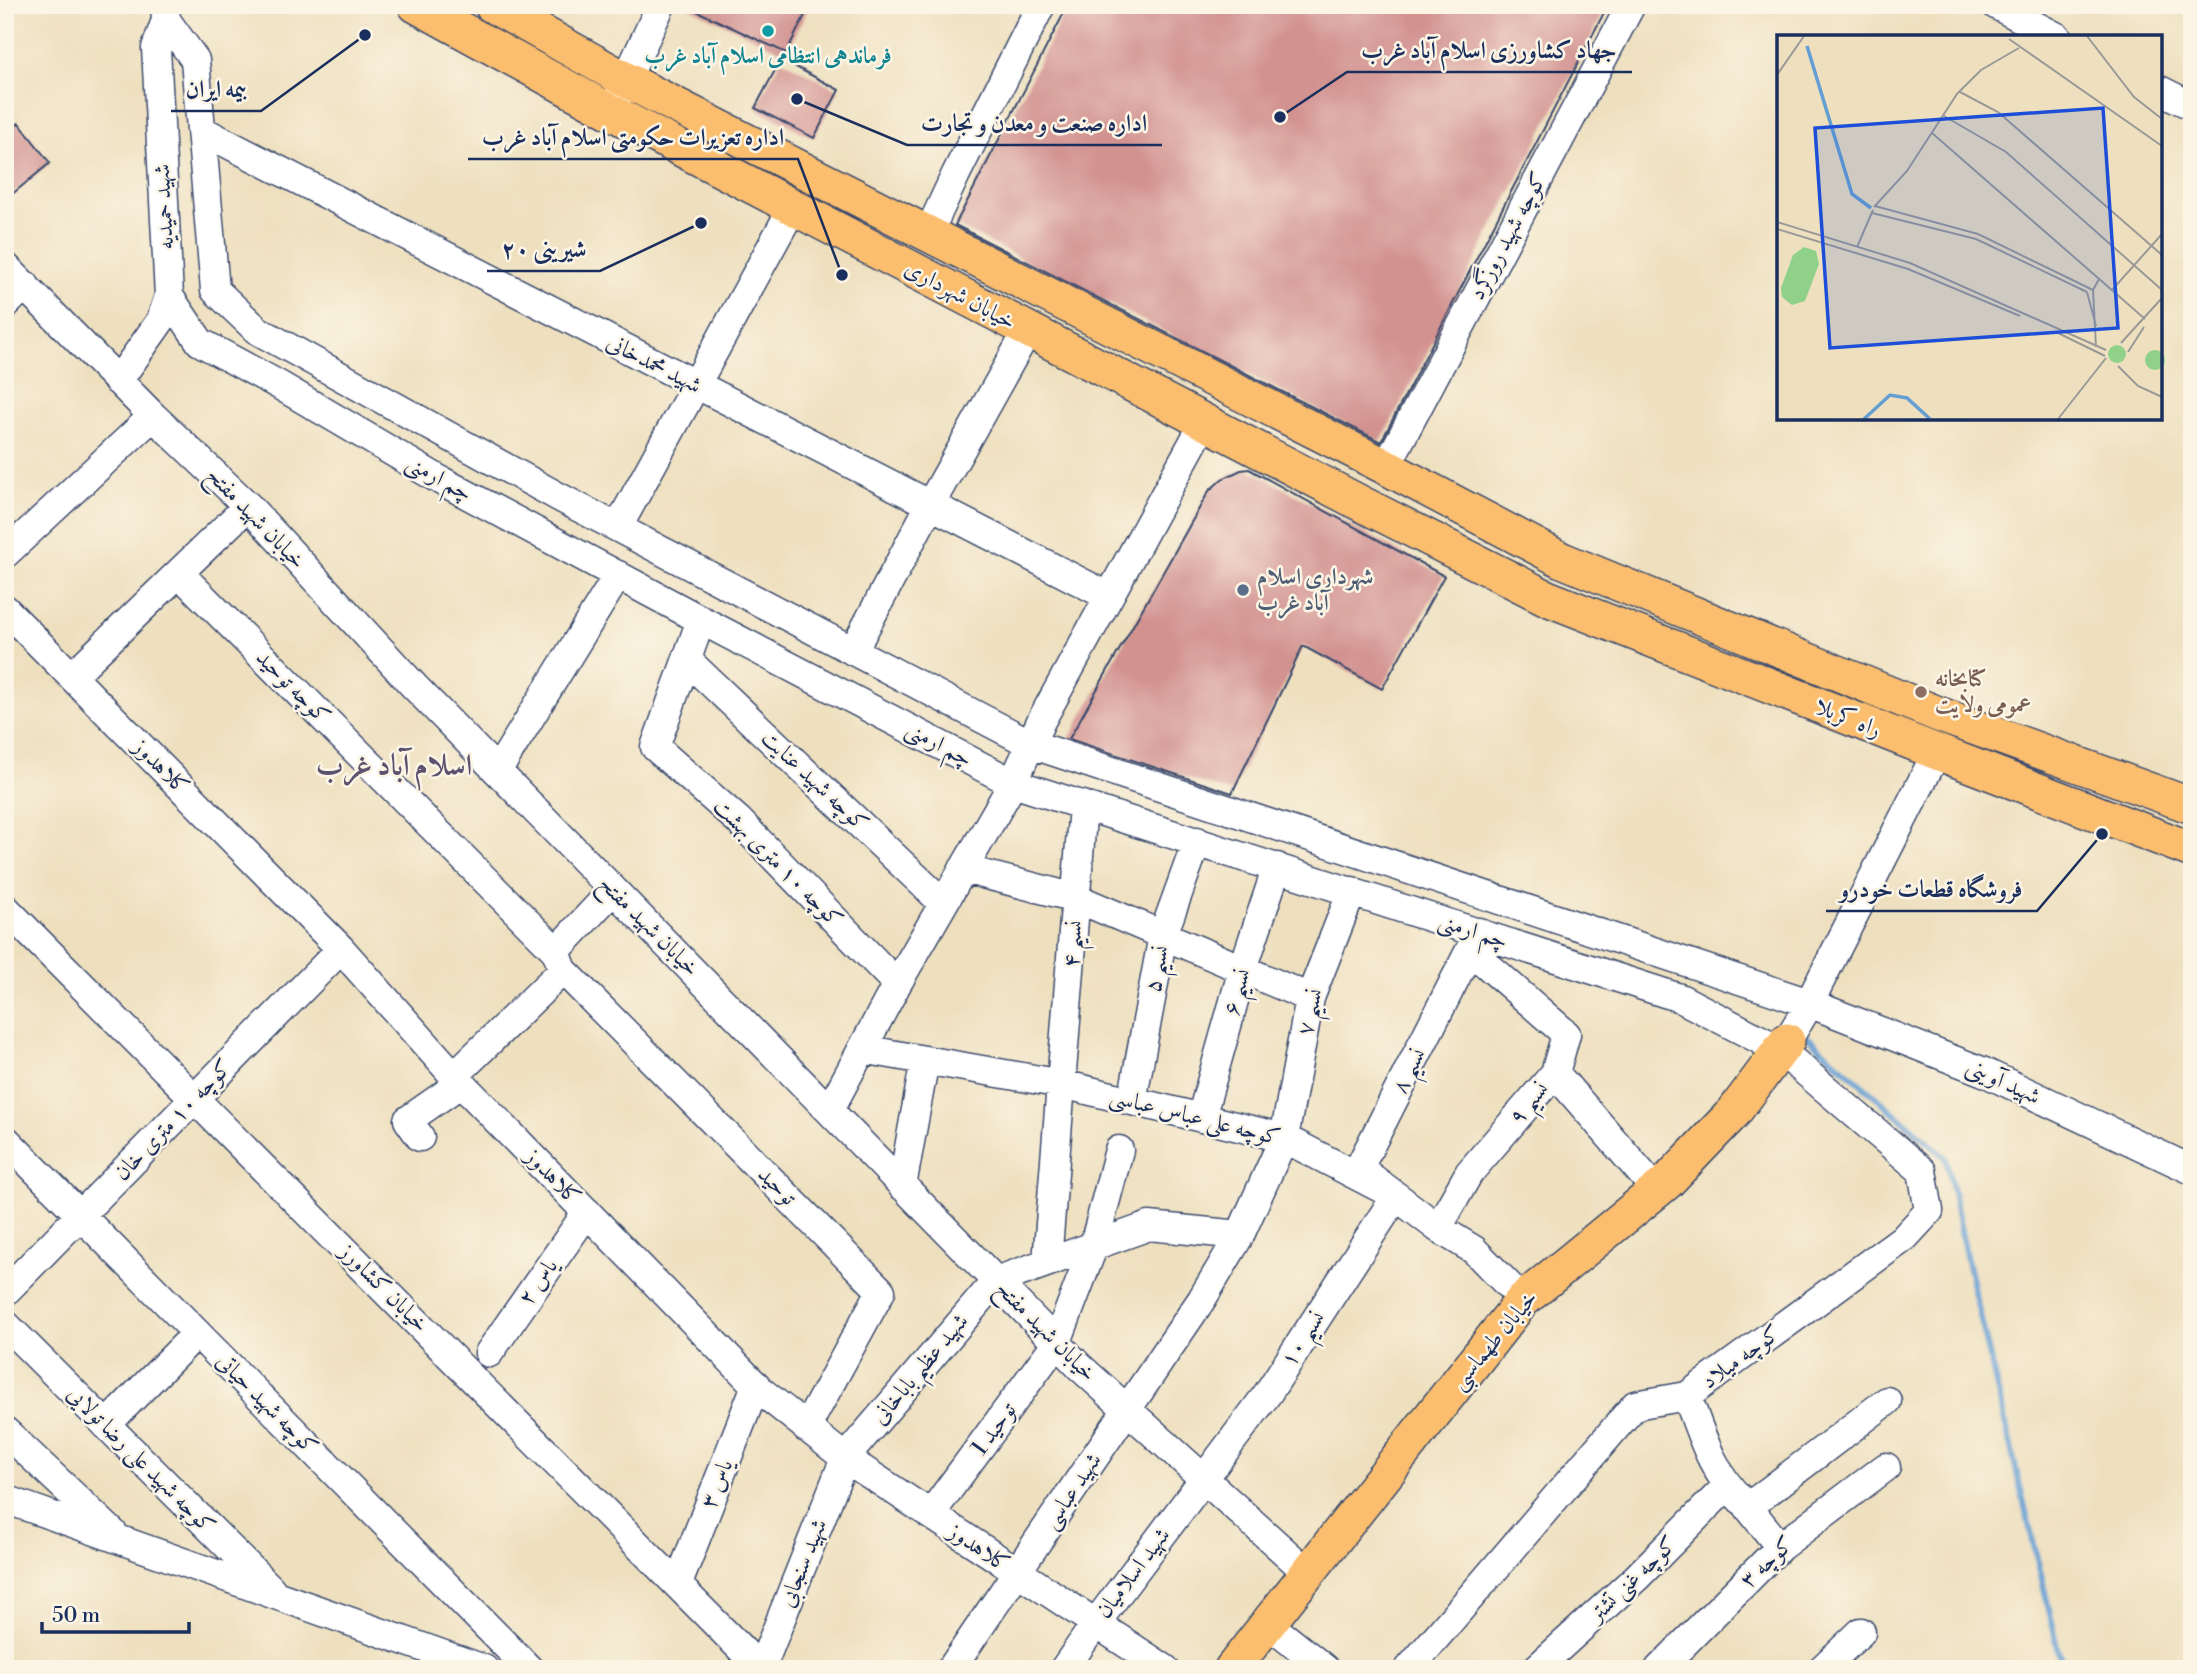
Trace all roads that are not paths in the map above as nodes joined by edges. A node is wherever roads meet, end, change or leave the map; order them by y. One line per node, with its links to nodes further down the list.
1 (416, 5): 12 (main road, خیابان شهرداری)
2 (492, 5): 9 (main road, خیابان شهرداری)
3 (660, 5): 9 (street)
4 (1041, 5): 15 (street)
5 (1631, 5): 26 (street, کوچه شهید روزگرد)
6 (1996, 5): 8 (street)
7 (165, 13): 13 (street, شهید حمیدیه); 19 (street, شهید حمیدیه)
8 (2053, 35)
9 (626, 80): 12 (street); 15 (main road, خیابان شهرداری)
10 (2162, 91): 11 (street)
11 (2192, 106)
12 (611, 112): 14 (main road, خیابان شهرداری)
13 (201, 130): 18 (street, شهید حمیدیه); 23 (street, شهید محمدخانی)
14 (793, 207): 21 (main road, خیابان شهرداری); 23 (street)
15 (928, 234): 26 (main road, خیابان شهرداری)
16 (5, 265): 17 (street, خیابان شهید مفتح)
17 (25, 285): 20 (street); 22 (street, خیابان شهید مفتح)
18 (215, 290): 19 (street); 29 (street, چم ارمنی)
19 (169, 296): 22 (street, شهید حمیدیه); 33 (street, چم ارمنی)
20 (5, 305)
21 (1028, 330): 25 (main road, خیابان شهرداری); 27 (street)
22 (118, 381): 24 (street, خیابان شهید مفتح)
23 (696, 385): 27 (street, شهید محمدخانی); 29 (street)
24 (153, 416): 28 (street, خیابان شهید مفتح); 31 (street)
25 (1205, 421): 34 (main road, خیابان شهرداری); 36 (street)
26 (1386, 467): 30 (main road, خیابان شهرداری)
27 (930, 505): 36 (street, شهید محمدخانی); 40 (street)
28 (248, 506): 32 (street); 45 (street, خیابان شهید مفتح)
29 (618, 527): 40 (street, چم ارمنی)
30 (1527, 542): 34 (main road); 35 (main road, راه کربلا)
31 (5, 554)
32 (179, 573): 42 (street); 61 (street, کوچه توحید)
33 (618, 575): 39 (street, چم ارمنی); 45 (street)
34 (1508, 578): 38 (main road, راه کربلا)
35 (1608, 578): 38 (main road); 48 (main road, راه کربلا)
36 (1108, 596): 43 (street)
37 (5, 609): 42 (street, کلاهدوز)
38 (1591, 616): 44 (main road, راه کربلا)
39 (701, 620): 41 (street); 46 (street, چم ارمنی)
40 (853, 651): 43 (street, چم ارمنی)
41 (687, 660): 56 (street, کوچه شهید عنایت); 63 (street, کوچه ۱۰ متری بهشت)
42 (72, 676): 60 (street, کلاهدوز)
43 (1031, 744): 46 (street); 65 (street, چم ارمنی)
44 (1937, 752): 50 (main road, راه کربلا); 65 (street)
45 (498, 770): 53 (street, خیابان شهید مفتح)
46 (1013, 783): 47 (street, چم ارمنی); 52 (street)
47 (1083, 805): 49 (street, چم ارمنی); 55 (street, نسیم ۴)
48 (2192, 806)
49 (1197, 841): 51 (street, چم ارمنی); 58 (street, نسیم ۵)
50 (2192, 850)
51 (1277, 867): 54 (street, چم ارمنی); 62 (street, نسیم ۶)
52 (963, 869): 55 (street); 56 (street)
53 (613, 890): 61 (street); 73 (street, خیابان شهید مفتح)
54 (1352, 891): 59 (street, چم ارمنی); 64 (street, نسیم ۷)
55 (1076, 898): 58 (street); 70 (street, نسیم ۴)
56 (943, 903): 63 (street)
57 (5, 908): 71 (street, خیابان کشاورز)
58 (1163, 935): 62 (street); 72 (street, نسیم ۵)
59 (1475, 941): 65 (street, چم ارمنی); 68 (street); 82 (street, نسیم ۸)
60 (341, 949): 69 (street, کلاهدوز); 71 (street, کوچه ۱۰ متری خان)
61 (560, 960): 69 (street); 101 (street, توحید)
62 (1243, 969): 64 (street); 74 (street, نسیم ۶)
63 (897, 984): 66 (street)
64 (1310, 998): 76 (street, نسیم ۷)
65 (1795, 1027): 79 (street, شهید آوینی); 81 (main road, خیابان طهماسبی); 97 (street, کوچه میلاد)
66 (862, 1049): 67 (street, کوچه علی عباس عباسی); 73 (street)
67 (925, 1060): 70 (street, کوچه علی عباس عباسی); 80 (street)
68 (1555, 1073): 81 (street, نسیم ۹); 85 (street, نسیم ۹)
69 (457, 1080): 75 (street); 83 (street, کلاهدوز)
70 (1062, 1084): 72 (street, کوچه علی عباس عباسی); 88 (street, نسیم ۴)
71 (195, 1098): 84 (street, کوچه ۱۰ متری خان); 116 (street, خیابان کشاورز)
72 (1132, 1101): 74 (street, کوچه علی عباس عباسی)
73 (830, 1109): 80 (street, خیابان شهید مفتح)
74 (1201, 1118): 76 (street, کوچه علی عباس عباسی)
75 (420, 1137)
76 (1284, 1138): 82 (street, کوچه علی عباس عباسی); 86 (street, نسیم ۷)
77 (5, 1139): 84 (street, کوچه شهید حیاتی)
78 (1119, 1150): 87 (street, توحید 1)
79 (2192, 1170)
80 (902, 1186): 89 (street, خیابان شهید مفتح)
81 (1657, 1191): 91 (main road, خیابان طهماسبی)
82 (1396, 1196): 85 (street, کوچه علی عباس عباسی); 106 (street, نسیم ۱۰)
83 (587, 1212): 95 (street, یاس ۲); 96 (street, کلاهدوز)
84 (80, 1215): 90 (street, کوچه ۱۰ متری خان); 93 (street, کوچه شهید حیاتی)
85 (1438, 1228): 91 (street, کوچه علی عباس عباسی)
86 (1240, 1235): 87 (street); 99 (street, شهید عباسی)
87 (1094, 1245): 88 (street); 94 (street, توحید 1)
88 (1047, 1262): 89 (street)
89 (996, 1281): 94 (street, خیابان شهید مفتح); 103 (street, شهید عظیم باباخانی)
90 (5, 1292)
91 (1523, 1300): 114 (main road, خیابان طهماسبی)
92 (5, 1324): 100 (street, کوچه شهید علی رضا تولایی)
93 (197, 1333): 100 (street); 122 (street, کوچه شهید حیاتی)
94 (1057, 1342): 99 (street, خیابان شهید مفتح); 111 (street, توحید 1)
95 (489, 1353)
96 (756, 1385): 101 (street, کلاهدوز); 116 (street, یاس ۳)
97 (1687, 1396): 107 (street); 129 (street, کوچه میلاد)
98 (1887, 1401): 109 (street)
99 (1126, 1409): 106 (street, خیابان شهید مفتح); 115 (street, شهید عباسی)
100 (106, 1425): 117 (street, کوچه شهید علی رضا تولایی)
101 (806, 1428): 103 (street, کلاهدوز)
102 (5, 1431): 112 (street)
103 (845, 1458): 111 (street, کلاهدوز); 123 (street, شهید سنجابی)
104 (1886, 1467): 113 (street, کوچه ۳)
105 (5, 1479): 110 (street)
106 (1203, 1479): 114 (street, خیابان شهید مفتح); 118 (street, شهید اسلامیان)
107 (1727, 1486): 109 (street); 130 (street, کوچه غنی تشتر)
108 (5, 1499): 110 (street)
109 (1748, 1507): 113 (street)
110 (52, 1515): 112 (street)
111 (930, 1515): 115 (street, کلاهدوز)
112 (120, 1539): 117 (street)
113 (1780, 1547): 131 (street, کوچه ۳)
114 (1307, 1572): 119 (main road, خیابان طهماسبی)
115 (1017, 1573): 118 (street, کلاهدوز); 124 (street, شهید عباسی)
116 (678, 1584): 123 (street, خیابان کشاورز)
117 (278, 1595): 121 (street)
118 (1096, 1623): 125 (street, شهید اسلامیان); 126 (street, کلاهدوز)
119 (1267, 1623): 127 (main road, خیابان طهماسبی); 128 (street)
120 (1861, 1632): 132 (street)
121 (484, 1669)
122 (529, 1669)
123 (761, 1669)
124 (951, 1669)
125 (1065, 1669)
126 (1165, 1669)
127 (1232, 1669)
128 (1325, 1669)
129 (1409, 1669)
130 (1536, 1669)
131 (1659, 1669)
132 (1822, 1669)

